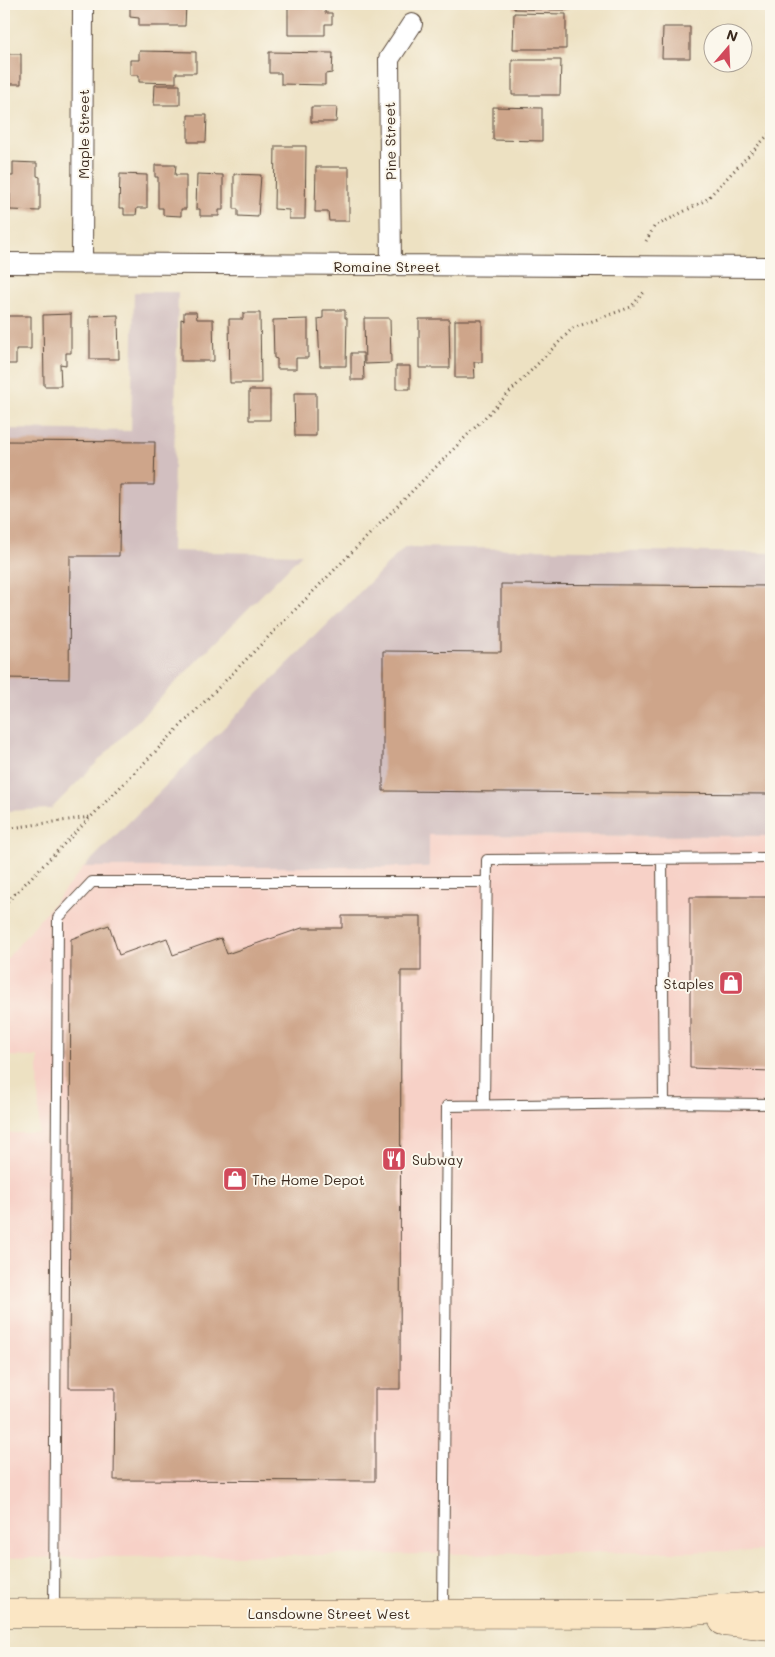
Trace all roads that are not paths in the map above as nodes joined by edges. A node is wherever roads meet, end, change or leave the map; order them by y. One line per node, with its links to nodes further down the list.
1 (83, 4): 4 (street, Maple Street)
2 (412, 24): 5 (street, Pine Street)
3 (4, 263): 4 (street, Romaine Street)
4 (82, 264): 5 (street, Romaine Street)
5 (391, 266): 6 (street, Romaine Street)
6 (771, 266)
7 (662, 858): 8 (lane); 9 (lane); 10 (lane)
8 (771, 858)
9 (487, 882): 11 (lane); 16 (lane)
10 (664, 1102): 11 (lane); 12 (lane)
11 (484, 1104): 14 (lane)
12 (771, 1104)
13 (771, 1605): 17 (main road, Lansdowne Street West)
14 (443, 1612): 16 (main road, Lansdowne Street West); 17 (main road, Lansdowne Street West)
15 (4, 1613): 16 (main road, Lansdowne Street West)
16 (54, 1613)
17 (654, 1614): 18 (main road, Lansdowne Street West)
18 (771, 1626)

